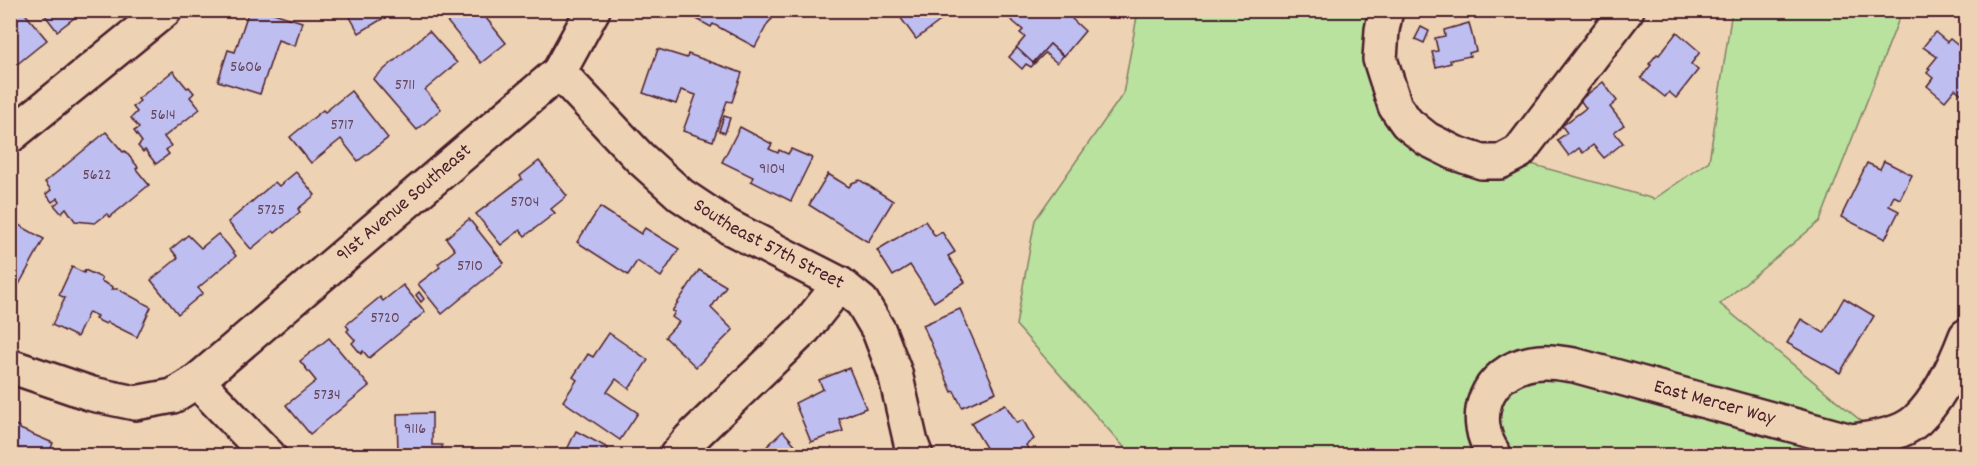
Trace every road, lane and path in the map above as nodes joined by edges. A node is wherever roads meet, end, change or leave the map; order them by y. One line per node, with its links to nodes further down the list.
1 (165, 10): 6 (street)
2 (593, 10): 5 (street, 91st Avenue Southeast)
3 (1386, 10): 4 (street)
4 (1627, 10)
5 (559, 72): 7 (street, Southeast 57th Street); 10 (street, 91st Avenue Southeast)
6 (10, 136)
7 (840, 285): 12 (street); 13 (street, Southeast 57th Street)
8 (1966, 336): 14 (street, East Mercer Way)
9 (10, 366): 10 (street, 91st Avenue Southeast)
10 (197, 381): 11 (street)
11 (269, 456)
12 (676, 456)
13 (916, 456)
14 (1495, 456)

